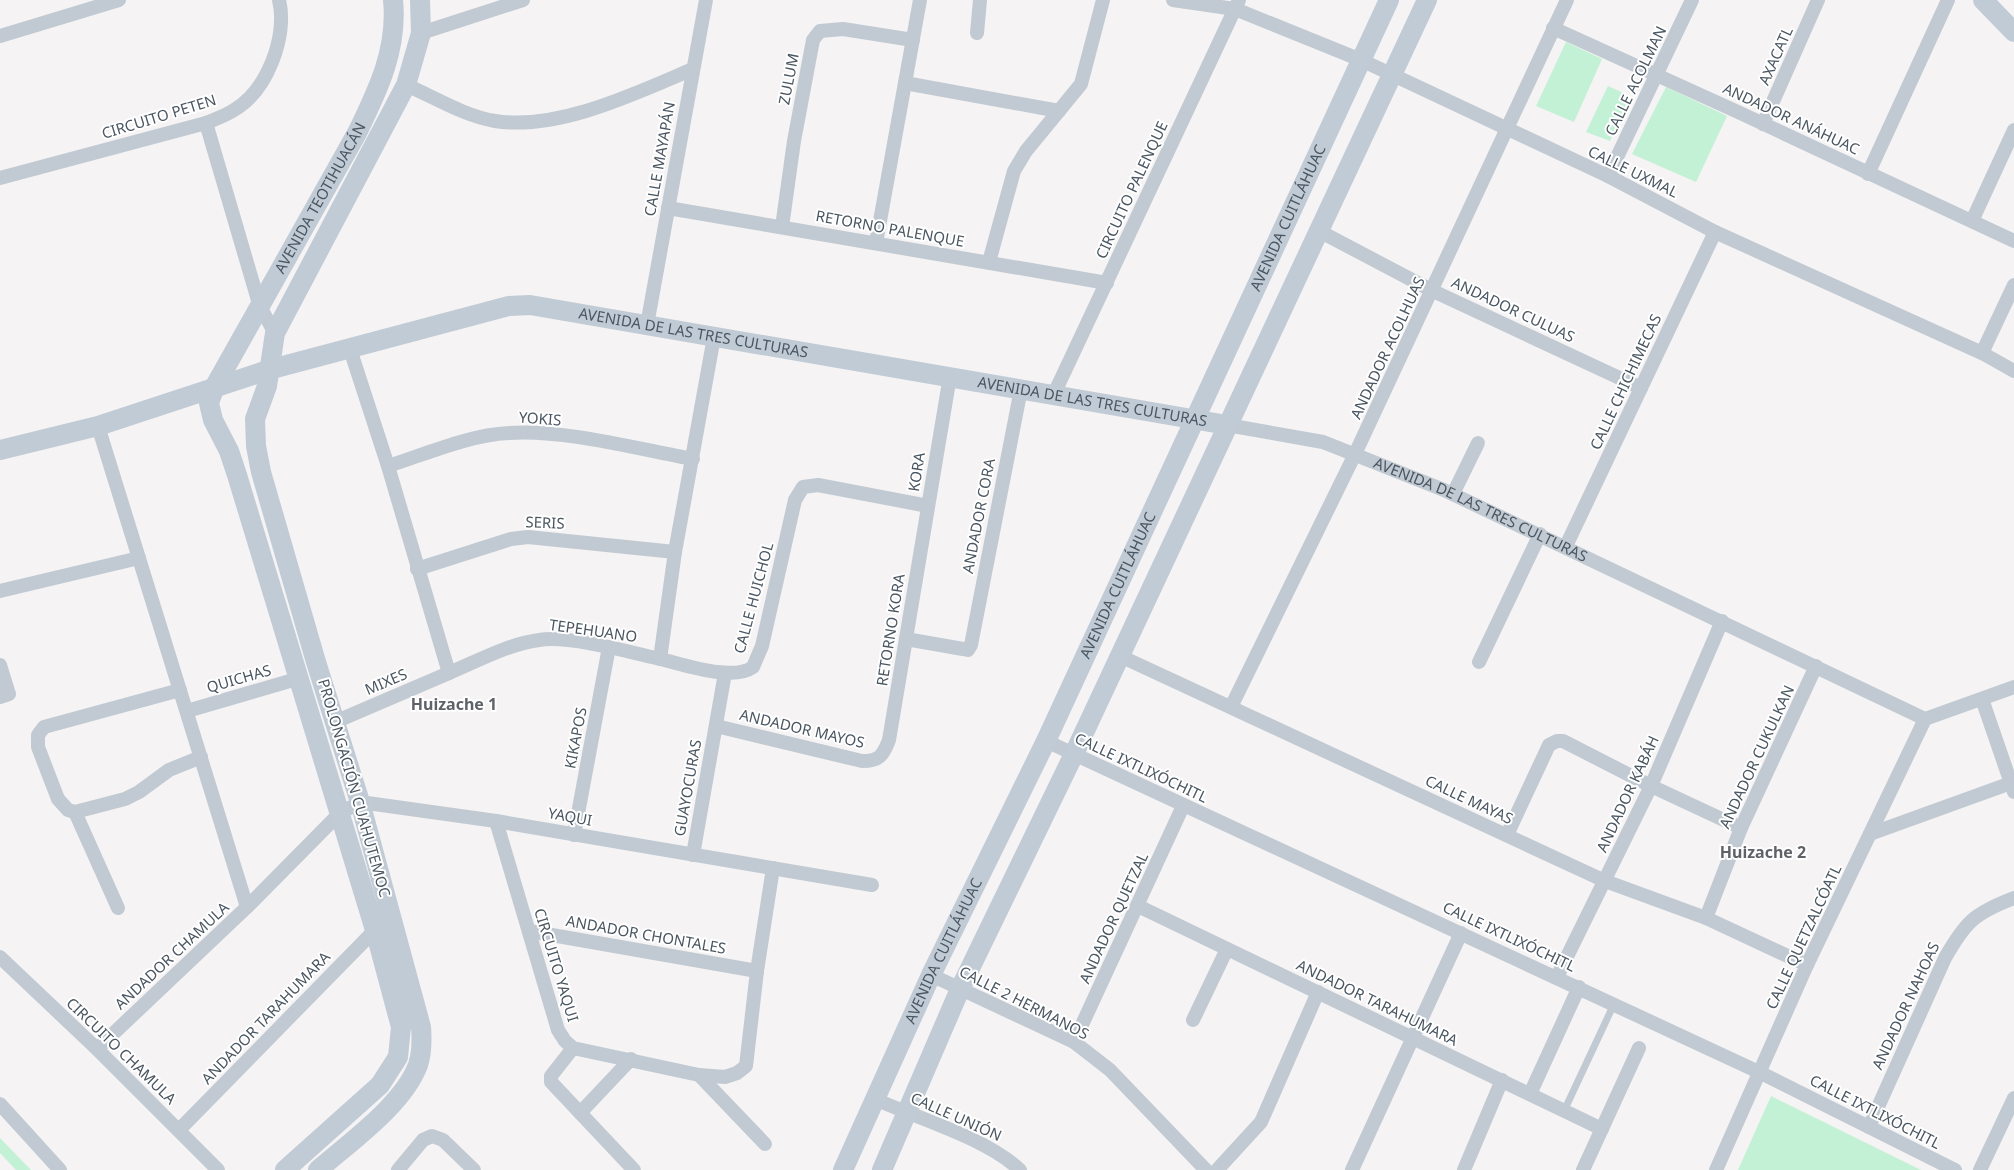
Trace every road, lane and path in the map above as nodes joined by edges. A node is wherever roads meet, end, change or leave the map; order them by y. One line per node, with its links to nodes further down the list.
1 (119, 0): 19 (street)
2 (279, 0): 33 (street, CIRCUITO PETEN)
3 (393, 0): 51 (street, AVENIDA TEOTIHUACÁN)
4 (420, 0): 21 (street, AVENIDA TEOTIHUACÁN)
5 (523, 0): 21 (street)
6 (706, 0): 27 (street, CALLE MAYAPÁN)
7 (920, 0): 25 (street)
8 (980, 0): 23 (street)
9 (1103, 0): 32 (street)
10 (1173, 0): 18 (street, CALLE UXMAL)
11 (1390, 0): 26 (street, AVENIDA CUITLÁHUAC)
12 (1427, 0): 28 (street, AVENIDA CUITLÁHUAC)
13 (1567, 0): 20 (street, ANDADOR ACOLHUAS)
14 (1692, 0): 29 (street, CALLE ACOLMAN)
15 (1818, 0): 34 (street, AXACATL)
16 (1948, 0): 37 (street)
17 (1983, 0): 22 (street)
18 (1237, 4): 26 (street, CALLE UXMAL); 48 (street, CIRCUITO PALENQUE)
19 (84, 5): 24 (street)
20 (1553, 28): 29 (street, ANDADOR ANÁHUAC); 35 (street, ANDADOR ACOLHUAS)
21 (421, 32): 31 (street, AVENIDA TEOTIHUACÁN)
22 (2014, 32)
23 (977, 33)
24 (0, 36)
25 (912, 40): 30 (street); 42 (street, ZULUM)
26 (1361, 60): 28 (street, CALLE UXMAL); 64 (street, AVENIDA CUITLÁHUAC)
27 (693, 69): 31 (street); 40 (street, CALLE MAYAPÁN)
28 (1392, 75): 35 (street, CALLE UXMAL); 43 (street, AVENIDA CUITLÁHUAC)
29 (1658, 76): 34 (street, ANDADOR ANÁHUAC); 38 (street, CALLE ACOLMAN)
30 (905, 83): 32 (street); 46 (street)
31 (406, 85): 53 (street, AVENIDA TEOTIHUACÁN)
32 (1059, 111): 47 (street)
33 (206, 123): 39 (street, CIRCUITO PETEN); 51 (street)
34 (1764, 124): 37 (street, ANDADOR ANÁHUAC)
35 (1506, 130): 38 (street, CALLE UXMAL); 50 (street, ANDADOR ACOLHUAS)
36 (2014, 130): 41 (street)
37 (1868, 174): 41 (street, ANDADOR ANÁHUAC)
38 (1608, 176): 44 (street, CALLE UXMAL)
39 (0, 178)
40 (668, 208): 42 (street, RETORNO PALENQUE); 52 (street, CALLE MAYAPÁN)
41 (1972, 221): 45 (street, ANDADOR ANÁHUAC)
42 (782, 227): 46 (street, RETORNO PALENQUE)
43 (1319, 231): 50 (street, ANDADOR CULUAS); 65 (street, AVENIDA CUITLÁHUAC)
44 (1715, 232): 56 (street, CALLE UXMAL); 61 (street, CALLE CHICHIMECAS)
45 (2014, 242)
46 (876, 243): 47 (street, RETORNO PALENQUE)
47 (989, 262): 48 (street, RETORNO PALENQUE)
48 (1107, 282): 63 (street, CIRCUITO PALENQUE)
49 (2014, 285): 56 (street)
50 (1433, 291): 61 (street, ANDADOR CULUAS); 69 (street, ANDADOR ACOLHUAS)
51 (260, 307): 53 (street); 60 (street, AVENIDA TEOTIHUACÁN)
52 (647, 325): 54 (street, AVENIDA DE LAS TRES CULTURAS); 55 (street, AVENIDA DE LAS TRES CULTURAS)
53 (275, 333): 57 (street, AVENIDA TEOTIHUACÁN)
54 (714, 337): 59 (street, AVENIDA DE LAS TRES CULTURAS); 70 (street)
55 (350, 349): 57 (street, AVENIDA DE LAS TRES CULTURAS); 71 (street)
56 (1982, 353): 58 (street, CALLE UXMAL)
57 (268, 370): 60 (street, AVENIDA DE LAS TRES CULTURAS); 99 (street, PROLONGACIÓN CUAHUTEMOC)
58 (2014, 371)
59 (950, 376): 62 (street, AVENIDA DE LAS TRES CULTURAS); 74 (street, KORA)
60 (215, 386): 66 (street, AVENIDA DE LAS TRES CULTURAS); 91 (street, PROLONGACIÓN CUAHUTEMOC)
61 (1641, 388): 76 (street, CALLE CHICHIMECAS)
62 (1021, 389): 63 (street, AVENIDA DE LAS TRES CULTURAS); 82 (street, ANDADOR CORA)
63 (1054, 394): 64 (street, AVENIDA DE LAS TRES CULTURAS)
64 (1195, 420): 65 (street, AVENIDA DE LAS TRES CULTURAS); 101 (street, AVENIDA CUITLÁHUAC)
65 (1227, 424): 69 (street, AVENIDA DE LAS TRES CULTURAS); 84 (street, AVENIDA CUITLÁHUAC)
66 (98, 426): 68 (street); 78 (street)
67 (1478, 443): 73 (street)
68 (0, 450)
69 (1356, 454): 73 (street, AVENIDA DE LAS TRES CULTURAS); 96 (street, ANDADOR ACOLHUAS)
70 (693, 459): 71 (street, YOKIS); 77 (street)
71 (388, 466): 79 (street)
72 (803, 487): 74 (street, KORA); 90 (street, CALLE HUICHOL)
73 (1453, 494): 75 (street, AVENIDA DE LAS TRES CULTURAS)
74 (928, 506): 82 (street, RETORNO KORA)
75 (1540, 534): 76 (street, AVENIDA DE LAS TRES CULTURAS); 86 (street)
76 (1566, 546): 81 (street, AVENIDA DE LAS TRES CULTURAS)
77 (675, 552): 79 (street, SERIS); 85 (street)
78 (139, 558): 80 (street); 93 (street)
79 (417, 569): 89 (street)
80 (0, 591)
81 (1722, 621): 88 (street, AVENIDA DE LAS TRES CULTURAS); 105 (street, ANDADOR KABÁH)
82 (906, 639): 104 (street, RETORNO KORA)
83 (609, 647): 85 (street, TEPEHUANO); 89 (street, TEPEHUANO); 114 (street, KIKAPOS)
84 (1120, 656): 96 (street, CALLE MAYAS); 102 (street, AVENIDA CUITLÁHUAC)
85 (660, 659): 90 (street, TEPEHUANO)
86 (1479, 662)
87 (0, 665): 94 (street)
88 (1816, 666): 98 (street, AVENIDA DE LAS TRES CULTURAS); 112 (street, ANDADOR CUKULKAN)
89 (449, 672): 99 (street, MIXES)
90 (725, 673): 100 (street)
91 (300, 678): 97 (street, QUICHAS); 110 (street, PROLONGACIÓN CUAHUTEMOC)
92 (2014, 687): 95 (street)
93 (180, 690): 97 (street); 109 (street)
94 (4, 695)
95 (1982, 699): 98 (street); 106 (street)
96 (1231, 707): 115 (street, CALLE MAYAS)
97 (187, 712): 103 (street)
98 (1925, 719): 113 (street, CALLE QUETZALCÓATL)
99 (336, 721): 107 (street, PROLONGACIÓN CUAHUTEMOC)
100 (716, 726): 104 (street, ANDADOR MAYOS); 116 (street, GUAYOCURAS)
101 (1046, 741): 102 (street, CALLE IXTLIXÓCHITL); 132 (street, AVENIDA CUITLÁHUAC)
102 (1074, 754): 108 (street, CALLE IXTLIXÓCHITL); 135 (street, AVENIDA CUITLÁHUAC)
103 (200, 757): 109 (street); 122 (street)
104 (881, 757)
105 (1651, 786): 112 (street); 115 (street); 118 (street, ANDADOR KABÁH)
106 (2012, 787): 113 (street)
107 (360, 802): 110 (street, ANDADOR CHAMULA); 111 (street, YAQUI); 162 (street, PROLONGACIÓN CUAHUTEMOC)
108 (1183, 806): 121 (street, ANDADOR QUETZAL); 127 (street, CALLE IXTLIXÓCHITL)
109 (71, 811): 123 (street)
110 (339, 814): 122 (street, ANDADOR CHAMULA); 125 (street, PROLONGACIÓN CUAHUTEMOC)
111 (496, 820): 114 (street, YAQUI); 126 (street, CIRCUITO YAQUI)
112 (1741, 828): 124 (street, ANDADOR CUKULKAN)
113 (1870, 834): 130 (street, CALLE QUETZALCÓATL)
114 (574, 835): 116 (street, YAQUI)
115 (1507, 835): 118 (street, CALLE MAYAS)
116 (693, 855): 117 (street, YAQUI)
117 (773, 868): 119 (street); 131 (street)
118 (1605, 881): 124 (street, CALLE MAYAS); 133 (street, ANDADOR KABÁH)
119 (872, 885)
120 (2014, 898): 155 (street, ANDADOR NAHOAS)
121 (1138, 906): 128 (street, ANDADOR TARAHUMARA); 140 (street, ANDADOR QUETZAL)
122 (247, 907): 143 (street, ANDADOR CHAMULA)
123 (118, 908)
124 (1706, 918): 130 (street, CALLE MAYAS)
125 (375, 930): 157 (street, ANDADOR TARAHUMARA); 161 (street, PROLONGACIÓN CUAHUTEMOC)
126 (528, 931): 131 (street, ANDADOR CHONTALES); 141 (street, CIRCUITO YAQUI)
127 (1461, 933): 133 (street, CALLE IXTLIXÓCHITL); 139 (street)
128 (1227, 949): 136 (street, ANDADOR TARAHUMARA); 138 (street)
129 (0, 957): 143 (street, CIRCUITO CHAMULA)
130 (1807, 965): 145 (street, CALLE QUETZALCÓATL)
131 (757, 971): 146 (street)
132 (931, 975): 135 (street, CALLE 2 HERMANOS); 150 (street, AVENIDA CUITLÁHUAC)
133 (1557, 977): 134 (street, CALLE IXTLIXÓCHITL)
134 (1579, 988): 137 (street, CALLE IXTLIXÓCHITL); 148 (street)
135 (960, 989): 140 (street, CALLE 2 HERMANOS); 154 (street, AVENIDA CUITLÁHUAC)
136 (1318, 992): 139 (street, ANDADOR TARAHUMARA); 170 (street)
137 (1614, 1004): 145 (street, CALLE IXTLIXÓCHITL); 152 (lane)
138 (1194, 1020)
139 (1414, 1038): 147 (street, ANDADOR TARAHUMARA); 171 (street)
140 (1074, 1042): 169 (street, CALLE 2 HERMANOS)
141 (573, 1048): 144 (street); 153 (street)
142 (1639, 1048): 156 (street)
143 (97, 1049): 157 (street, CIRCUITO CHAMULA)
144 (631, 1059): 146 (street); 153 (street)
145 (1761, 1073): 155 (street, CALLE IXTLIXÓCHITL); 174 (street, CALLE QUETZALCÓATL)
146 (699, 1074): 158 (street)
147 (1502, 1080): 148 (street, ANDADOR TARAHUMARA); 172 (street)
148 (1530, 1094): 152 (street, ANDADOR TARAHUMARA)
149 (2014, 1098): 176 (street)
150 (875, 1099): 154 (street, CALLE UNIÓN); 166 (street, AVENIDA CUITLÁHUAC)
151 (0, 1104): 159 (street)
152 (1564, 1111): 156 (street, ANDADOR TARAHUMARA)
153 (580, 1113): 165 (street)
154 (906, 1114): 167 (street, AVENIDA CUITLÁHUAC); 168 (street, CALLE UNIÓN)
155 (1870, 1127): 175 (street, CALLE IXTLIXÓCHITL)
156 (1602, 1129): 173 (street)
157 (180, 1130): 160 (street, CIRCUITO CHAMULA)
158 (765, 1144)
159 (60, 1170)
160 (218, 1170)
161 (285, 1170)
162 (318, 1170)
163 (398, 1170): 164 (street)
164 (474, 1170)
165 (634, 1170)
166 (843, 1170)
167 (882, 1170)
168 (1020, 1170)
169 (1206, 1170)
170 (1217, 1170)
171 (1352, 1170)
172 (1464, 1170)
173 (1584, 1170)
174 (1716, 1170)
175 (1955, 1170)
176 (1980, 1170)

